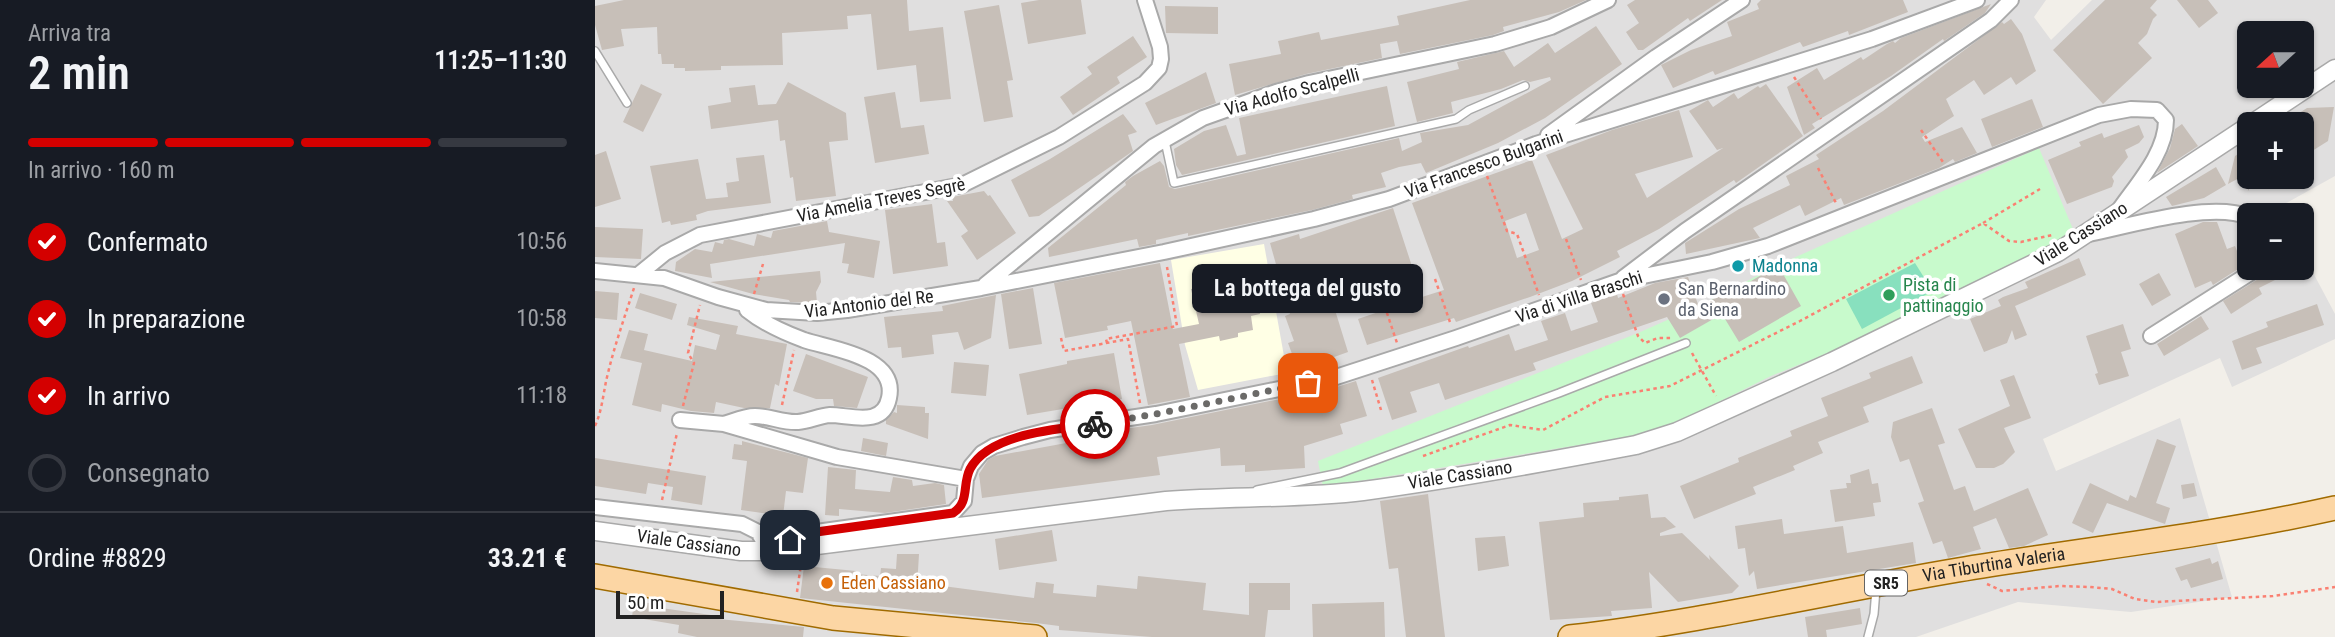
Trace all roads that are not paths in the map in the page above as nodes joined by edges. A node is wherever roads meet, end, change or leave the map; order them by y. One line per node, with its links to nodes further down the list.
1 (1145, 0): 18 (street, Via Amelia Treves Segrè)
2 (1608, 0): 12 (street, Via Adolfo Scalpelli)
3 (1742, 0): 13 (street)
4 (1977, 0): 13 (street, Via Francesco Bulgarini)
5 (2011, 0): 20 (street)
6 (595, 51): 9 (lane)
7 (2335, 69): 10 (street, Viale Cassiano)
8 (1525, 86): 12 (lane)
9 (627, 103)
10 (2270, 112)
11 (2237, 134): 14 (street, Viale Cassiano)
12 (1165, 140): 21 (street, Via Adolfo Scalpelli)
13 (1536, 144): 21 (street, Via Francesco Bulgarini)
14 (2116, 214): 16 (street, Viale Cassiano); 20 (street, Via di Villa Braschi)
15 (2237, 215): 16 (street)
16 (2088, 234): 28 (street, Viale Cassiano)
17 (595, 271): 18 (street, Via Antonio del Re)
18 (638, 275): 22 (street, Via Antonio del Re)
19 (2239, 280): 23 (street)
20 (1619, 281): 27 (street, Via di Villa Braschi)
21 (981, 288): 22 (street, Via Antonio del Re)
22 (746, 305): 26 (street)
23 (2151, 336)
24 (1686, 343): 28 (lane)
25 (680, 420): 26 (street)
26 (724, 424): 27 (street)
27 (967, 479): 32 (street, Via di Villa Braschi)
28 (1222, 497): 32 (street, Viale Cassiano)
29 (595, 507): 32 (street)
30 (2335, 508): 34 (main road, Via Tiburtina Valeria / SR5)
31 (595, 531): 32 (street, Viale Cassiano)
32 (776, 551)
33 (595, 576): 35 (main road)
34 (1877, 585): 36 (main road, Via Tiburtina Valeria / SR5); 37 (lane)
35 (1035, 637)
36 (1570, 637)
37 (1868, 637)

